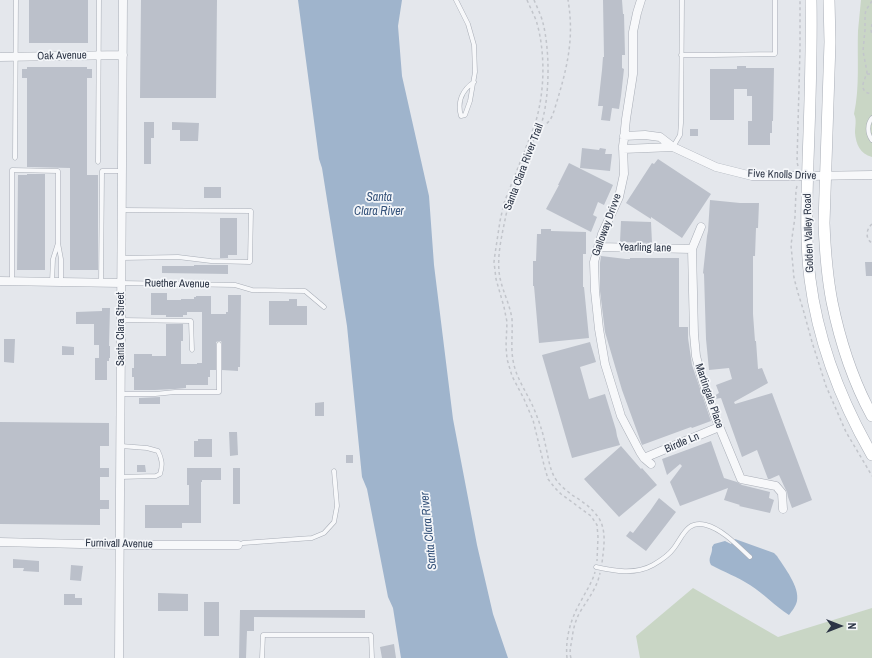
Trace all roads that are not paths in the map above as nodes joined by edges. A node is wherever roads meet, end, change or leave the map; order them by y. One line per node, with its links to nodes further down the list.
1 (16, 0): 14 (lane)
2 (99, 0): 10 (lane)
3 (123, 0): 11 (street, Santa Clara Street)
4 (456, 0): 15 (lane)
5 (640, 0): 17 (street, Galloway Drivve)
6 (682, 0): 12 (lane)
7 (775, 0): 12 (lane)
8 (811, 0): 25 (main road, Golden Valley Road)
9 (829, 0): 26 (main road, Golden Valley Road)
10 (99, 55): 11 (street, Oak Avenue); 14 (street, Oak Avenue); 22 (lane)
11 (124, 55): 23 (street, Santa Clara Street)
12 (681, 55): 19 (lane)
13 (0, 57): 14 (street, Oak Avenue)
14 (16, 57): 21 (lane)
15 (474, 82): 15 (lane)
16 (872, 118): 18 (lane)
17 (624, 136): 19 (street, Five Knolls Drive); 20 (street, Galloway Drivve)
18 (872, 140)
19 (673, 147): 20 (street); 25 (street, Five Knolls Drive)
20 (623, 149): 30 (street, Galloway Drivve)
21 (15, 158)
22 (98, 162)
23 (122, 171): 27 (street, Santa Clara Street); 37 (lane)
24 (872, 175): 26 (street, Five Knolls Drive)
25 (808, 176): 26 (street, Five Knolls Drive); 47 (main road, Golden Valley Road)
26 (826, 176): 44 (main road, Golden Valley Road)
27 (122, 210): 32 (street, Santa Clara Street); 32 (lane)
28 (700, 227): 31 (street, Martingale Place)
29 (58, 243): 34 (lane); 35 (lane); 36 (lane)
30 (598, 247): 31 (street, Yearling lane); 48 (street, Galloway Drivve)
31 (692, 249): 45 (street, Martingale Place)
32 (122, 258): 38 (street, Santa Clara Street)
33 (0, 281): 34 (street, Ruether Avenue)
34 (12, 281): 35 (street, Ruether Avenue)
35 (52, 282): 36 (street, Ruether Avenue)
36 (61, 282): 37 (street, Ruether Avenue)
37 (101, 282): 38 (street, Ruether Avenue)
38 (121, 283): 39 (lane, Ruether Avenue); 40 (street, Santa Clara Street)
39 (324, 307)
40 (121, 320): 42 (lane); 43 (street, Santa Clara Street)
41 (220, 344): 43 (lane)
42 (192, 350)
43 (120, 394): 46 (street, Santa Clara Street)
44 (872, 416)
45 (719, 427): 48 (street, Birdle Ln); 52 (street, Martingale Place)
46 (120, 446): 51 (street, Santa Clara Street); 51 (lane)
47 (872, 455)
48 (644, 458): 49 (street, Galloway Drivve)
49 (651, 464)
50 (334, 471): 55 (lane)
51 (120, 477): 54 (street, Santa Clara Street)
52 (783, 509)
53 (0, 542): 54 (street, Furnivall Avenue)
54 (120, 545): 55 (street, Furnivall Avenue); 58 (street, Santa Clara Street)
55 (238, 545)
56 (750, 556): 57 (lane)
57 (596, 567)
58 (118, 658)
59 (262, 658): 60 (lane)
60 (372, 658)

